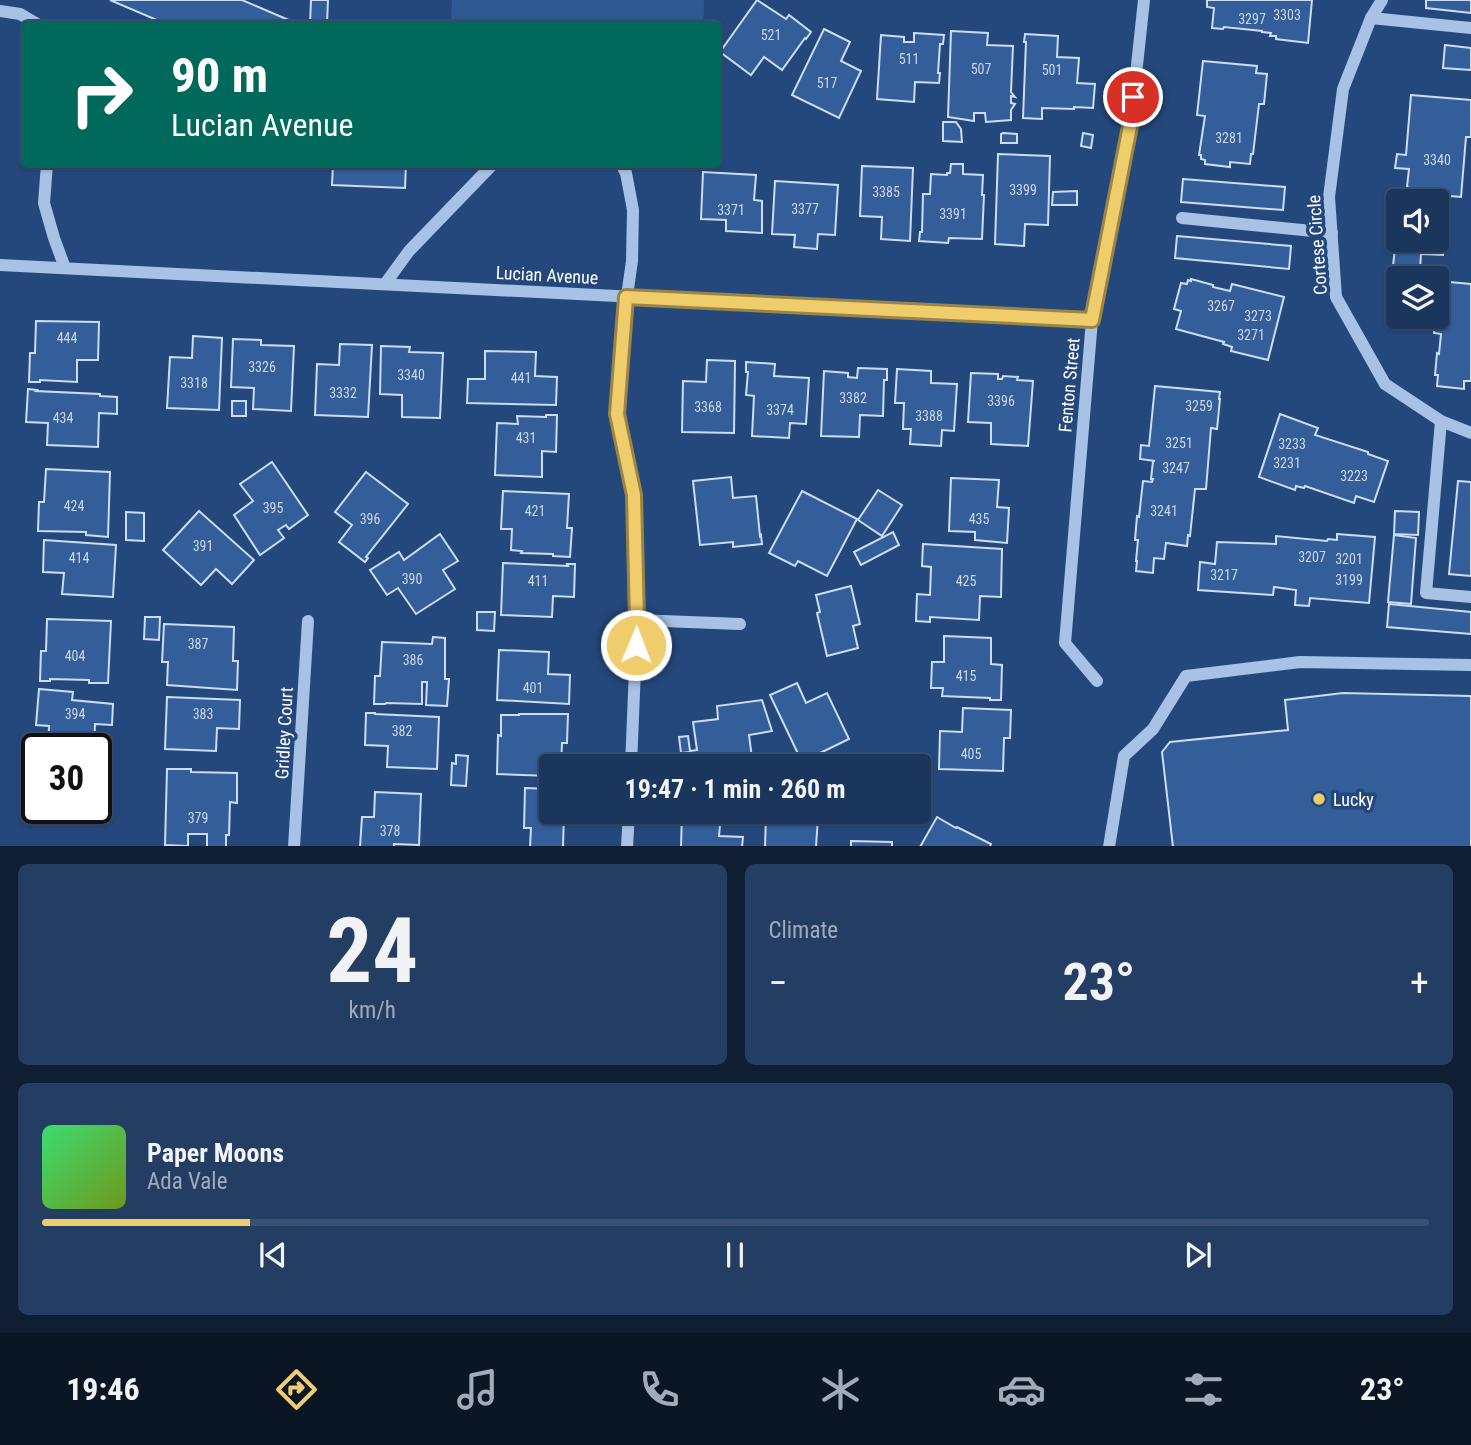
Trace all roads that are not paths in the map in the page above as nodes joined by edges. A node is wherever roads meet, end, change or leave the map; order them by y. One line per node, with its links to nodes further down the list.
1 (1144, 0): 16 (street, Fenton Street)
2 (1382, 0): 4 (street, Cortese Circle)
3 (0, 11): 5 (street)
4 (1371, 18): 6 (street); 11 (street, Cortese Circle)
5 (32, 21)
6 (1471, 28)
7 (47, 168): 13 (street)
8 (489, 168): 14 (street)
9 (623, 168): 15 (street)
10 (1182, 218): 11 (street)
11 (1332, 233): 17 (street, Cortese Circle)
12 (0, 265): 13 (street, Lucian Avenue)
13 (65, 268): 14 (street, Lucian Avenue)
14 (385, 284): 15 (street, Lucian Avenue)
15 (626, 297): 16 (street, Lucian Avenue); 20 (street)
16 (1092, 320): 24 (street, Fenton Street)
17 (1441, 421): 18 (street, Cortese Circle); 19 (street)
18 (1471, 433)
19 (1471, 597)
20 (637, 620): 22 (street); 25 (street)
21 (307, 621): 27 (street, Gridley Court)
22 (740, 624)
23 (1471, 665): 29 (street)
24 (1097, 681)
25 (631, 754)
26 (628, 824): 28 (street)
27 (295, 846)
28 (627, 846)
29 (1109, 846)

